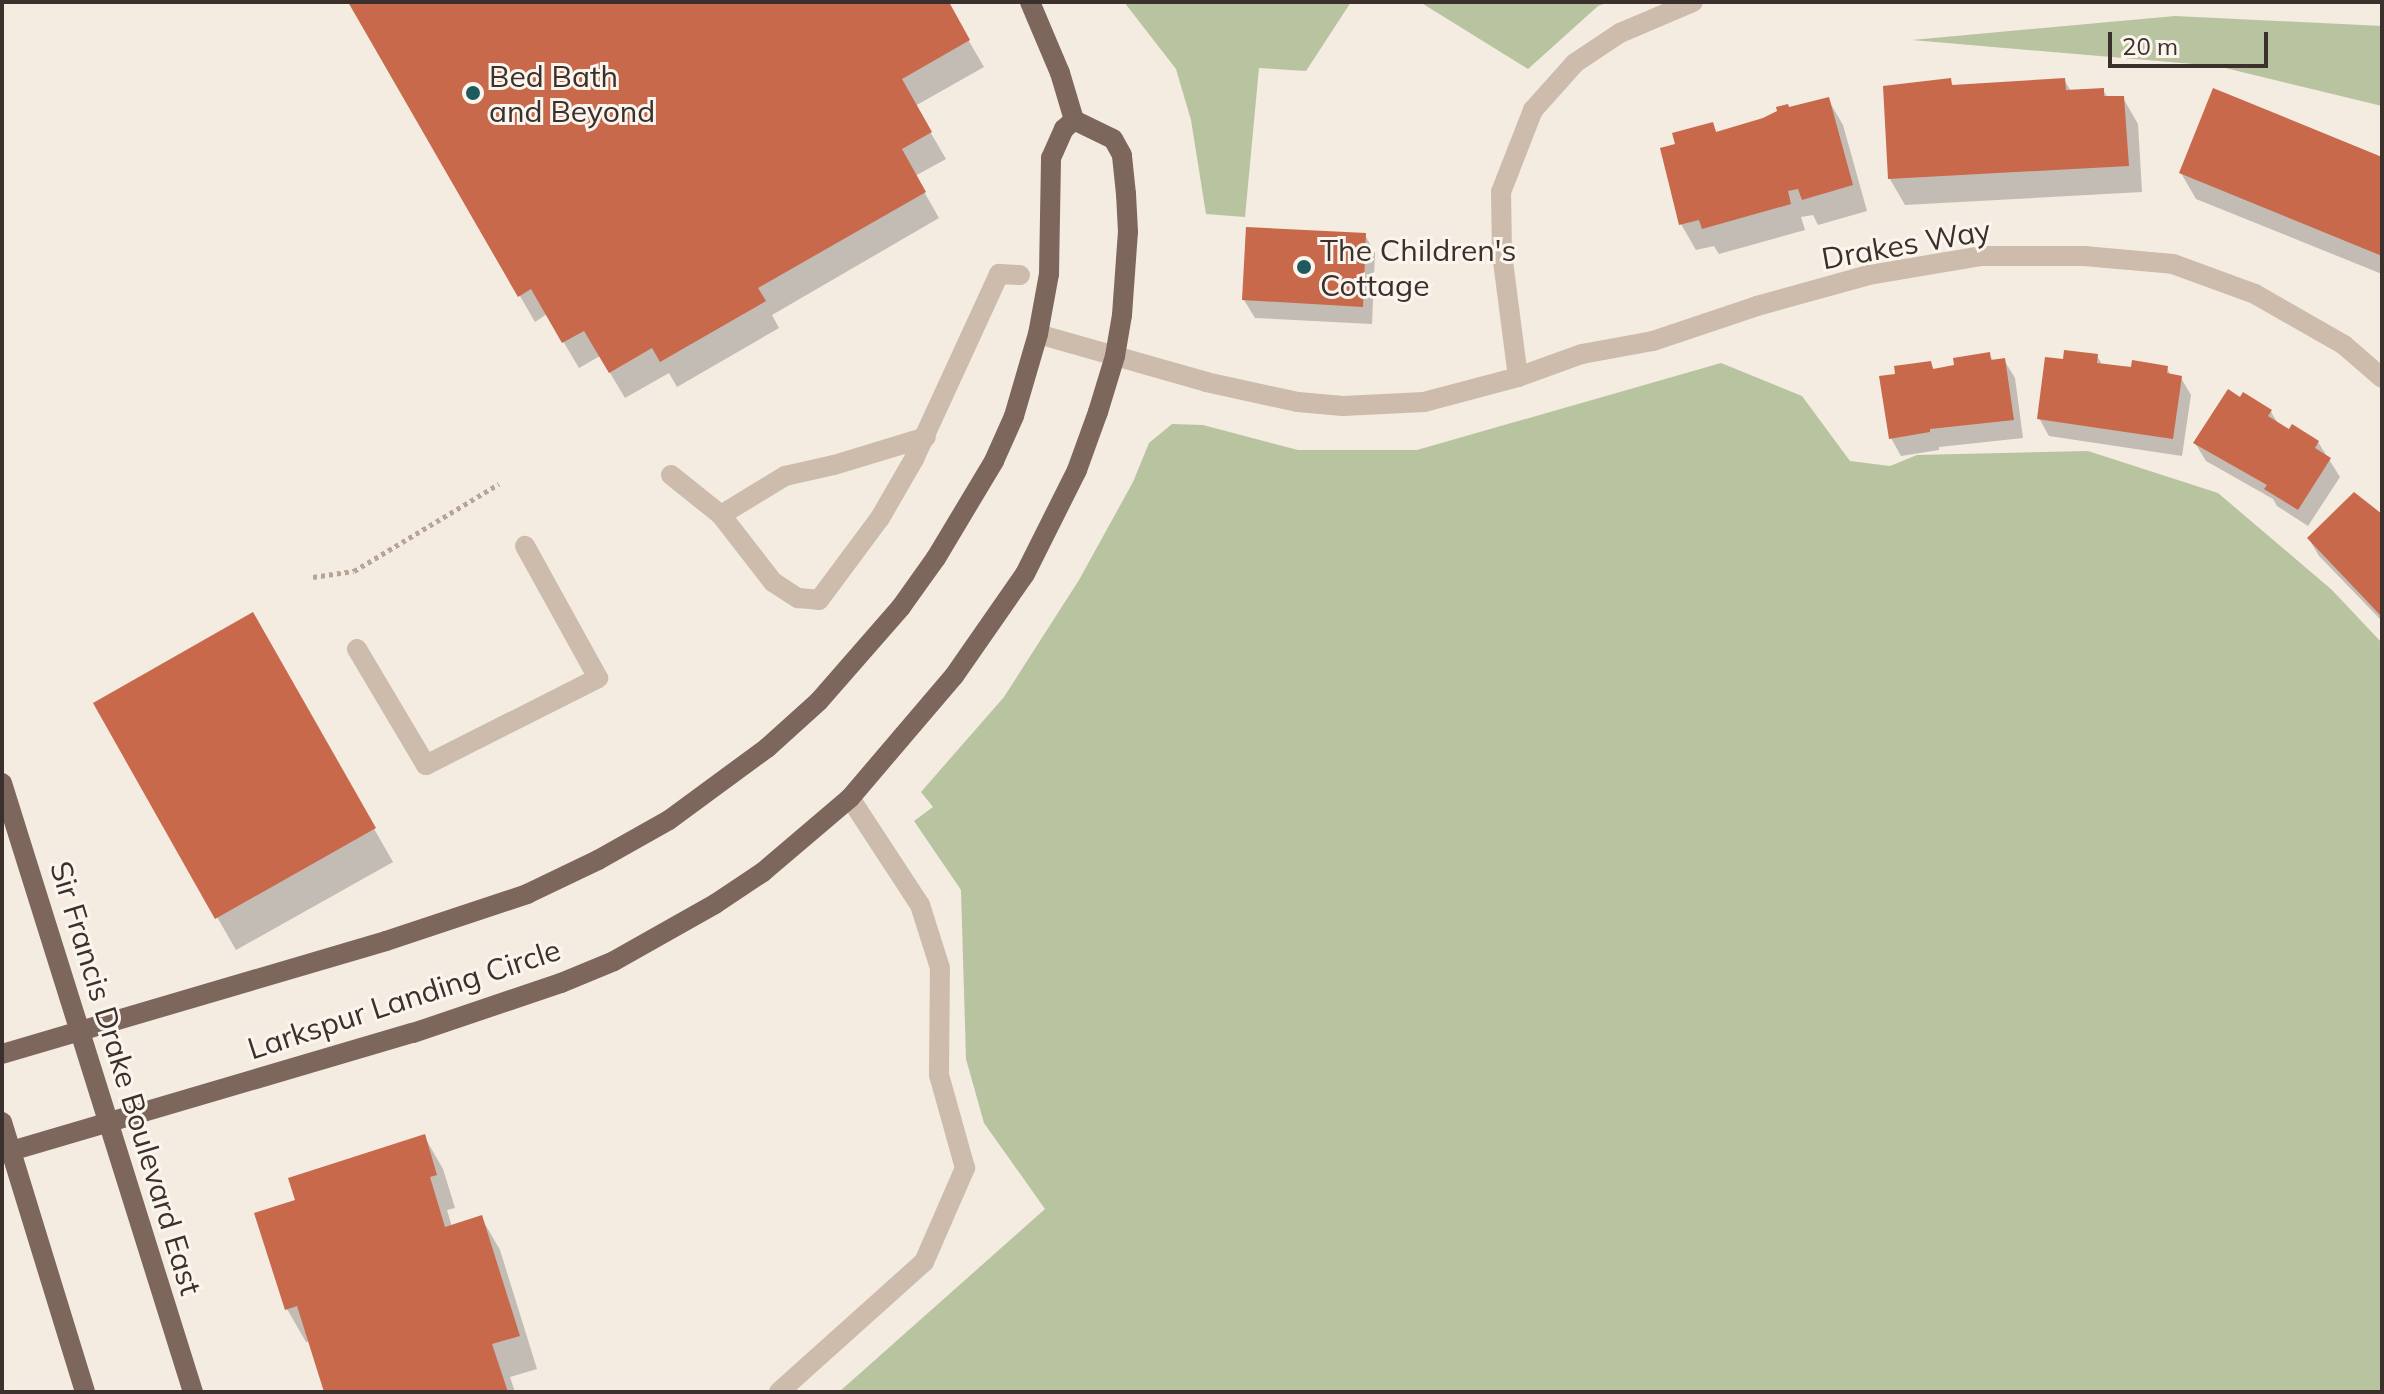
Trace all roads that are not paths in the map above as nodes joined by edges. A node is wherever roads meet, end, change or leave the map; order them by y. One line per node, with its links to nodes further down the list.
1 (1030, 2): 3 (main road)
2 (1693, 2): 7 (street)
3 (1074, 120): 5 (main road, Larkspur Landing Circle); 6 (main road, Larkspur Landing Circle)
4 (1020, 275): 9 (street)
5 (1038, 334): 6 (street, Drakes Way); 16 (main road, Larkspur Landing Circle)
6 (1115, 356): 7 (street, Drakes Way); 15 (main road, Larkspur Landing Circle)
7 (1518, 377): 8 (street, Drakes Way)
8 (2382, 378)
9 (926, 437): 11 (street); 11 (street)
10 (671, 475): 11 (street)
11 (721, 515)
12 (525, 546): 13 (street)
13 (357, 649)
14 (2, 783): 16 (main road, Sir Francis Drake Boulevard East)
15 (850, 798): 18 (main road, Larkspur Landing Circle); 23 (street)
16 (80, 1030): 17 (main road, Larkspur Landing Circle); 18 (main road, Sir Francis Drake Boulevard East)
17 (2, 1054)
18 (108, 1121): 20 (main road, Larkspur Landing Circle); 22 (main road, Sir Francis Drake Boulevard East)
19 (2, 1122): 20 (main road)
20 (11, 1151): 21 (main road)
21 (85, 1392)
22 (193, 1392)
23 (779, 1392)

